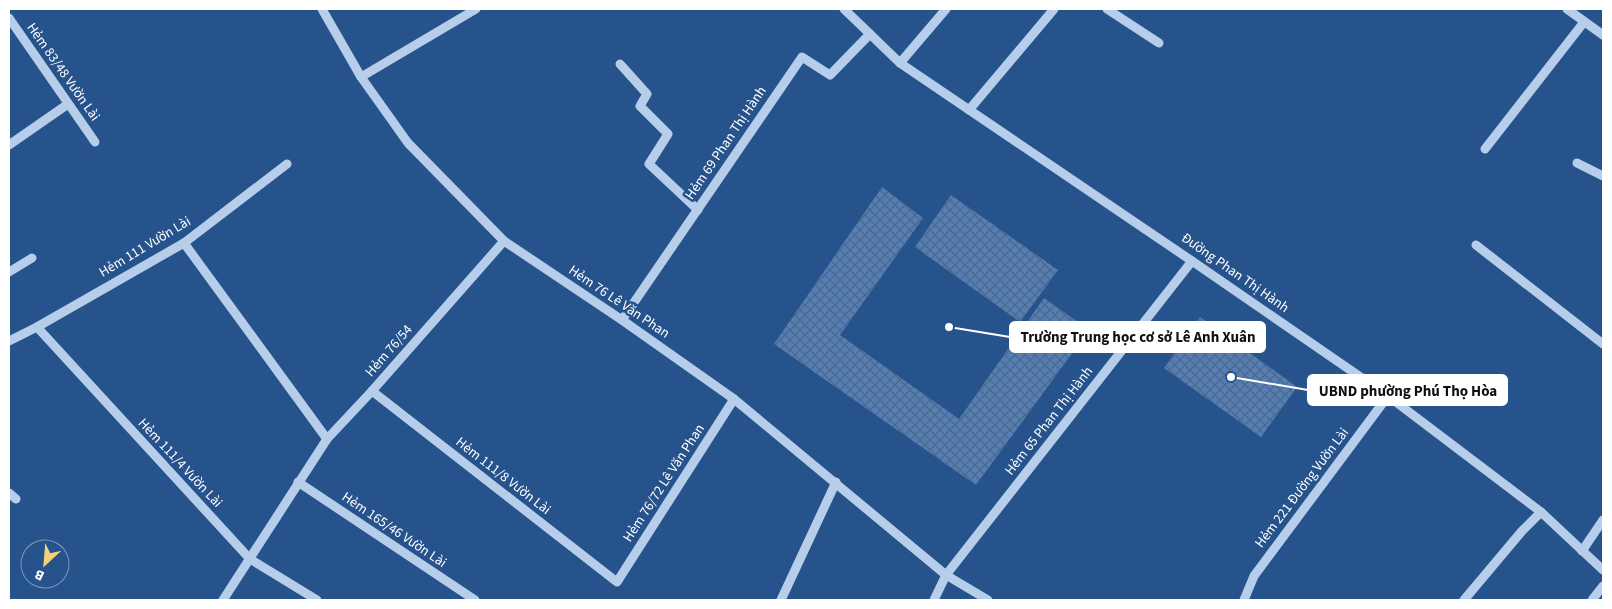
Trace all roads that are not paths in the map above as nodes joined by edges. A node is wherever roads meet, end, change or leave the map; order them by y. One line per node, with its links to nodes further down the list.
1 (322, 9): 15 (street, Hẻm 76 Lê Văn Phan)
2 (476, 9): 15 (street)
3 (844, 9): 10 (street, Đường Phan Thị Hành)
4 (946, 9): 13 (street)
5 (1054, 9): 17 (street)
6 (1107, 9): 12 (street)
7 (1567, 9): 9 (street)
8 (9, 18): 16 (street, Hẻm 83/48 Vườn Lài)
9 (1584, 22): 11 (street); 20 (street)
10 (870, 34): 13 (street, Đường Phan Thị Hành); 24 (street, Hẻm 69 Phan Thị Hành)
11 (1603, 36)
12 (1159, 43)
13 (900, 63): 17 (street, Đường Phan Thị Hành)
14 (620, 64): 24 (street)
15 (361, 77): 25 (street, Hẻm 76 Lê Văn Phan)
16 (68, 104): 18 (street, Hẻm 83/48 Vườn Lài); 19 (street)
17 (969, 110): 29 (street, Đường Phan Thị Hành)
18 (96, 142)
19 (9, 145)
20 (1486, 149)
21 (1577, 163): 23 (street)
22 (287, 164): 26 (street, Hẻm 111 Vườn Lài)
23 (1603, 176)
24 (698, 210): 31 (street, Hẻm 69 Phan Thị Hành)
25 (504, 241): 31 (street, Hẻm 76 Lê Văn Phan); 35 (street, Hẻm 76/54)
26 (184, 242): 32 (street, Hẻm 111 Vườn Lài); 38 (street)
27 (1476, 245): 34 (street)
28 (32, 258): 30 (street)
29 (1192, 261): 36 (street, Đường Phan Thị Hành); 48 (street, Hẻm 65 Phan Thị Hành)
30 (9, 272)
31 (622, 320): 37 (street, Hẻm 76 Lê Văn Phan)
32 (37, 327): 33 (street, Hẻm 111 Vườn Lài); 46 (street, Hẻm 111/4 Vườn Lài)
33 (9, 341)
34 (1603, 344)
35 (372, 391): 38 (street, Hẻm 76/54); 49 (street, Hẻm 111/8 Vườn Lài)
36 (1388, 396): 43 (street, Đường Phan Thị Hành); 57 (street, Hẻm 221 Đường Vườn Lài)
37 (734, 399): 40 (street, Hẻm 76 Lê Văn Phan); 49 (street, Hẻm 76/72 Lê Văn Phan)
38 (327, 439): 39 (street, Hẻm 76/54)
39 (298, 482): 46 (street, Hẻm 76/54); 53 (street, Hẻm 165/46 Vườn Lài)
40 (836, 482): 48 (street, Hẻm 76 Lê Văn Phan); 54 (street)
41 (9, 492): 42 (street)
42 (16, 499)
43 (1541, 512): 45 (street, Đường Phan Thị Hành); 58 (street)
44 (1603, 520): 45 (street)
45 (1582, 551): 47 (street, Đường Phan Thị Hành)
46 (250, 559): 51 (street, Hẻm 76/54); 52 (street, Hẻm 111/4 Vườn Lài)
47 (1603, 570)
48 (946, 575): 55 (street, Hẻm 65 Phan Thị Hành); 56 (street, Hẻm 76 Lê Văn Phan)
49 (617, 582)
50 (1603, 586): 59 (street)
51 (223, 600)
52 (316, 600)
53 (475, 600)
54 (781, 600)
55 (934, 600)
56 (988, 600)
57 (1244, 600)
58 (1464, 600)
59 (1592, 600)

